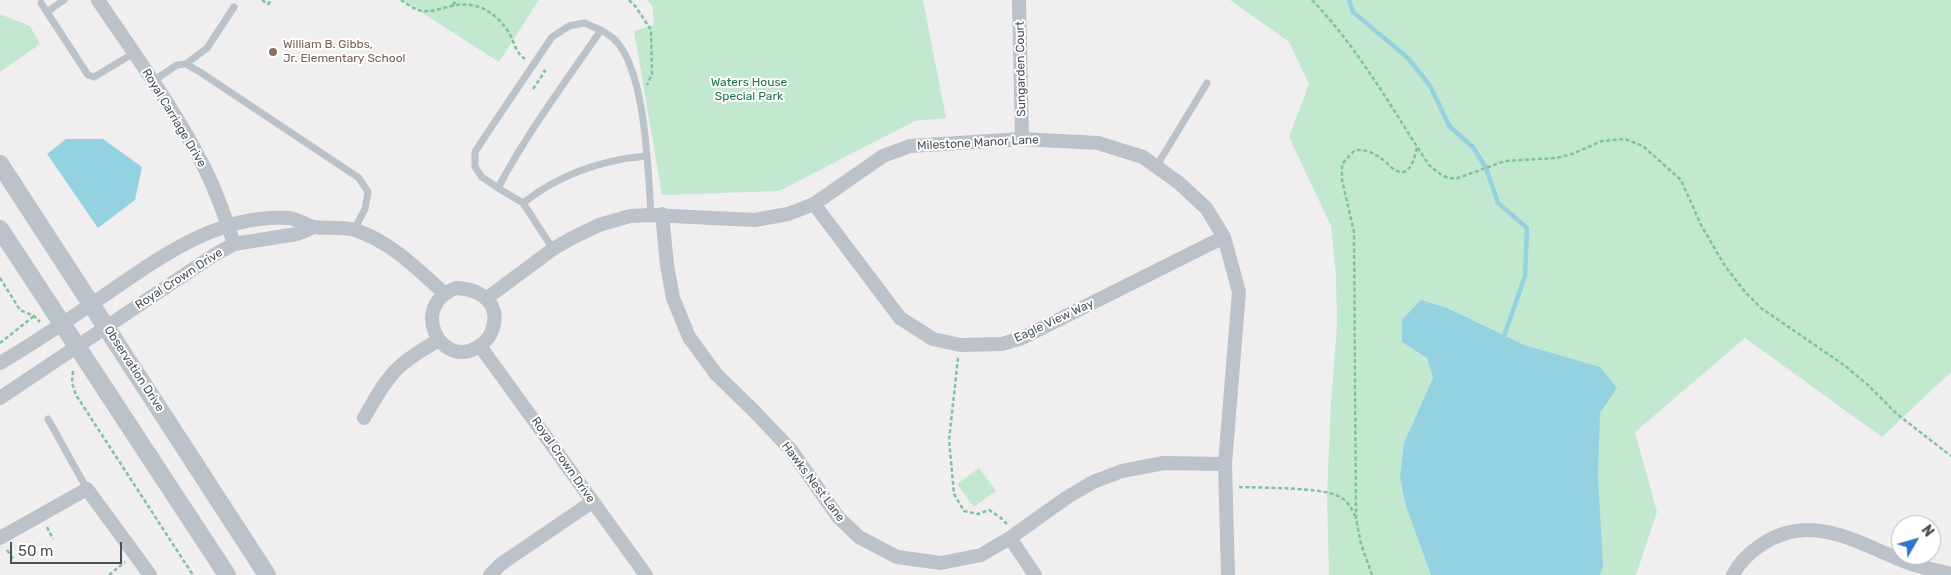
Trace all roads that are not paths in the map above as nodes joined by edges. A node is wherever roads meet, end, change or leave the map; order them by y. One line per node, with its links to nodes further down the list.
1 (64, 0): 6 (lane)
2 (98, 0): 8 (street, Royal Carriage Drive)
3 (1019, 0): 12 (street, Sungarden Court)
4 (41, 3): 6 (lane)
5 (234, 7): 9 (lane)
6 (47, 12): 8 (lane)
7 (602, 30): 13 (lane); 16 (lane); 16 (lane)
8 (134, 53): 10 (street, Royal Carriage Drive)
9 (186, 64): 10 (lane); 23 (lane)
10 (153, 81): 20 (street, Royal Carriage Drive)
11 (1207, 83): 15 (lane)
12 (1022, 139): 15 (street, Milestone Manor Lane); 18 (street, Milestone Manor Lane)
13 (647, 156): 17 (lane); 19 (lane)
14 (0, 164): 29 (street, Observation Drive)
15 (1156, 167): 24 (street, Milestone Manor Lane)
16 (498, 188): 17 (lane)
17 (523, 203): 26 (lane)
18 (814, 204): 19 (street, Milestone Manor Lane); 24 (street, Eagle View Way)
19 (656, 214): 26 (street, Milestone Manor Lane); 43 (street, Hawks Nest Lane)
20 (228, 225): 21 (street, Royal Crown Drive); 25 (street, Royal Carriage Drive); 29 (street, Royal Crown Drive)
21 (314, 227): 23 (street, Royal Crown Drive); 25 (street, Royal Crown Drive)
22 (0, 229): 31 (street)
23 (354, 230): 27 (street, Royal Crown Drive)
24 (1224, 237): 39 (street, Milestone Manor Lane)
25 (234, 244): 30 (street, Royal Crown Drive)
26 (553, 249): 28 (street, Milestone Manor Lane)
27 (444, 293): 28 (street); 32 (street)
28 (487, 298): 33 (street)
29 (92, 304): 30 (street, Observation Drive); 31 (street, Royal Crown Drive)
30 (106, 327): 34 (street, Royal Crown Drive); 47 (street, Observation Drive)
31 (56, 328): 34 (street); 35 (street, Royal Crown Drive)
32 (439, 340): 33 (street); 37 (street)
33 (480, 346): 41 (street, Royal Crown Drive)
34 (70, 351): 36 (street, Royal Crown Drive); 46 (street)
35 (0, 363)
36 (0, 398)
37 (364, 418)
38 (48, 419): 40 (lane)
39 (1225, 464): 43 (street, Hawks Nest Lane); 51 (street, Milestone Manor Lane)
40 (87, 489): 42 (street); 45 (street)
41 (592, 502): 48 (street); 49 (street, Royal Crown Drive)
42 (0, 538)
43 (1010, 538): 50 (street)
44 (1951, 574): 52 (street)
45 (150, 575)
46 (226, 575)
47 (267, 575)
48 (490, 575)
49 (646, 575)
50 (1034, 575)
51 (1228, 575)
52 (1733, 575)

